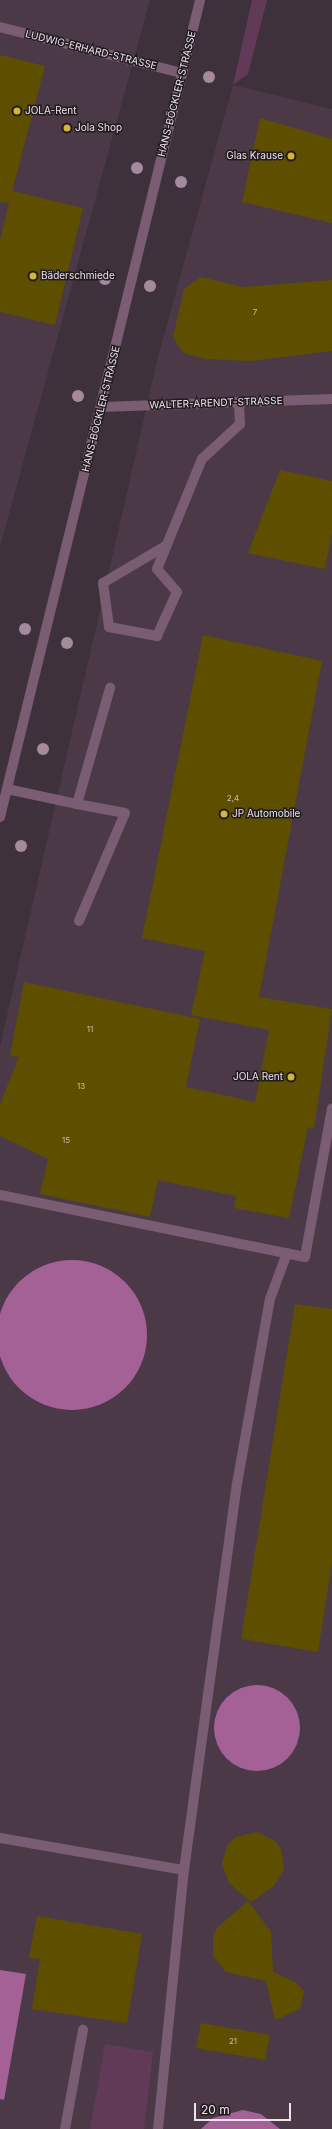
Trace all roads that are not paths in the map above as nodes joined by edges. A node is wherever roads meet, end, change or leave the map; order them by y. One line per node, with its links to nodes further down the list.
1 (200, 0): 3 (street, HANS-BÖCKLER-STRASSE)
2 (0, 27): 3 (street, LUDWIG-ERHARD-STRASSE)
3 (182, 73): 6 (street, HANS-BÖCKLER-STRASSE)
4 (332, 399): 5 (street, WALTER-ARENDT-STRASSE)
5 (239, 403): 6 (street, WALTER-ARENDT-STRASSE); 7 (street)
6 (101, 407): 9 (street, HANS-BÖCKLER-STRASSE)
7 (166, 545): 7 (street)
8 (110, 688): 10 (street)
9 (7, 789): 10 (street); 11 (street, HANS-BÖCKLER-STRASSE)
10 (77, 804): 12 (street)
11 (0, 818)
12 (79, 921)
13 (332, 1108): 15 (street)
14 (0, 1196): 15 (street)
15 (287, 1254): 17 (street)
16 (0, 1838): 17 (street)
17 (184, 1870): 20 (street)
18 (83, 2030): 19 (street)
19 (64, 2129)
20 (158, 2129)

